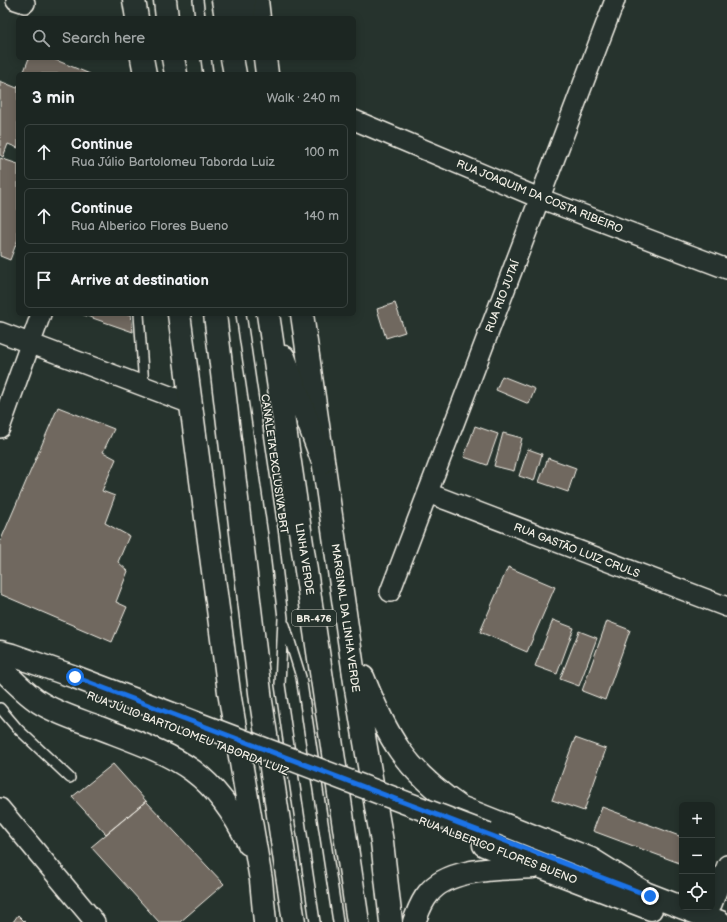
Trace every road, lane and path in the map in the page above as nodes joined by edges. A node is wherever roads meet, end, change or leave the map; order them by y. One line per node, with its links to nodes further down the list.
1 (134, 0): 8 (main road)
2 (165, 0): 9 (main road)
3 (198, 0): 10 (lane)
4 (223, 0): 11 (main road)
5 (243, 0): 12 (main road)
6 (257, 0): 13 (main road)
7 (615, 0): 29 (street, RUA RIO JUTAÍ)
8 (137, 16)
9 (167, 16)
10 (200, 16)
11 (226, 16)
12 (244, 16)
13 (259, 16)
14 (142, 60): 21 (main road)
15 (168, 60): 22 (main road)
16 (173, 60): 23 (main road)
17 (206, 60): 24 (lane)
18 (232, 60): 25 (main road)
19 (245, 60): 26 (main road)
20 (265, 60): 27 (main road)
21 (145, 72)
22 (167, 72)
23 (176, 72)
24 (208, 72)
25 (235, 72)
26 (245, 72)
27 (267, 72)
28 (356, 121): 29 (street, RUA JOAQUIM DA COSTA RIBEIRO)
29 (539, 198): 30 (street, RUA JOAQUIM DA COSTA RIBEIRO); 45 (street, RUA RIO JUTAÍ)
30 (727, 269)
31 (40, 316): 40 (street)
32 (139, 316): 41 (lane)
33 (179, 316): 42 (main road)
34 (215, 316): 66 (main road)
35 (241, 316): 48 (lane, CANALETA EXCLUSIVA BRT)
36 (268, 316): 69 (main road, LINHA VERDE / BR-476)
37 (269, 316): 44 (main road)
38 (302, 316): 44 (main road, MARGINAL DA LINHA VERDE)
39 (0, 332): 40 (street)
40 (31, 343): 41 (street); 43 (street)
41 (144, 386): 42 (street)
42 (191, 404): 61 (main road)
43 (0, 428)
44 (323, 462): 49 (main road, MARGINAL DA LINHA VERDE)
45 (428, 493): 46 (street, RUA RIO JUTAÍ); 47 (street, RUA GASTÃO LUIZ CRULS)
46 (390, 592)
47 (727, 607)
48 (282, 618): 67 (lane, CANALETA EXCLUSIVA BRT); 68 (lane, CANALETA EXCLUSIVA BRT)
49 (351, 647): 62 (main road); 70 (main road, MARGINAL DA LINHA VERDE)
50 (0, 652): 53 (main road, RUA JÚLIO BARTOLOMEU TABORDA LUIZ)
51 (0, 660): 53 (main road, RUA JÚLIO BARTOLOMEU TABORDA LUIZ)
52 (0, 667): 61 (main road)
53 (73, 683): 55 (main road, RUA JÚLIO BARTOLOMEU TABORDA LUIZ)
54 (0, 708): 56 (lane)
55 (312, 773): 58 (main road, RUA ALBERICO FLORES BUENO)
56 (70, 778)
57 (2, 817): 64 (street)
58 (486, 839): 60 (main road, RUA ALBERICO FLORES BUENO); 62 (main road, RUA ALBERICO FLORES BUENO)
59 (727, 865): 63 (street)
60 (540, 866): 63 (main road, RUA ALBERICO FLORES BUENO); 71 (main road)
61 (261, 880): 65 (main road)
62 (650, 896): 63 (main road, RUA ALBERICO FLORES BUENO)
63 (707, 915)
64 (95, 922)
65 (265, 922)
66 (294, 922)
67 (316, 922)
68 (338, 922)
69 (358, 922)
70 (391, 922)
71 (414, 922)

